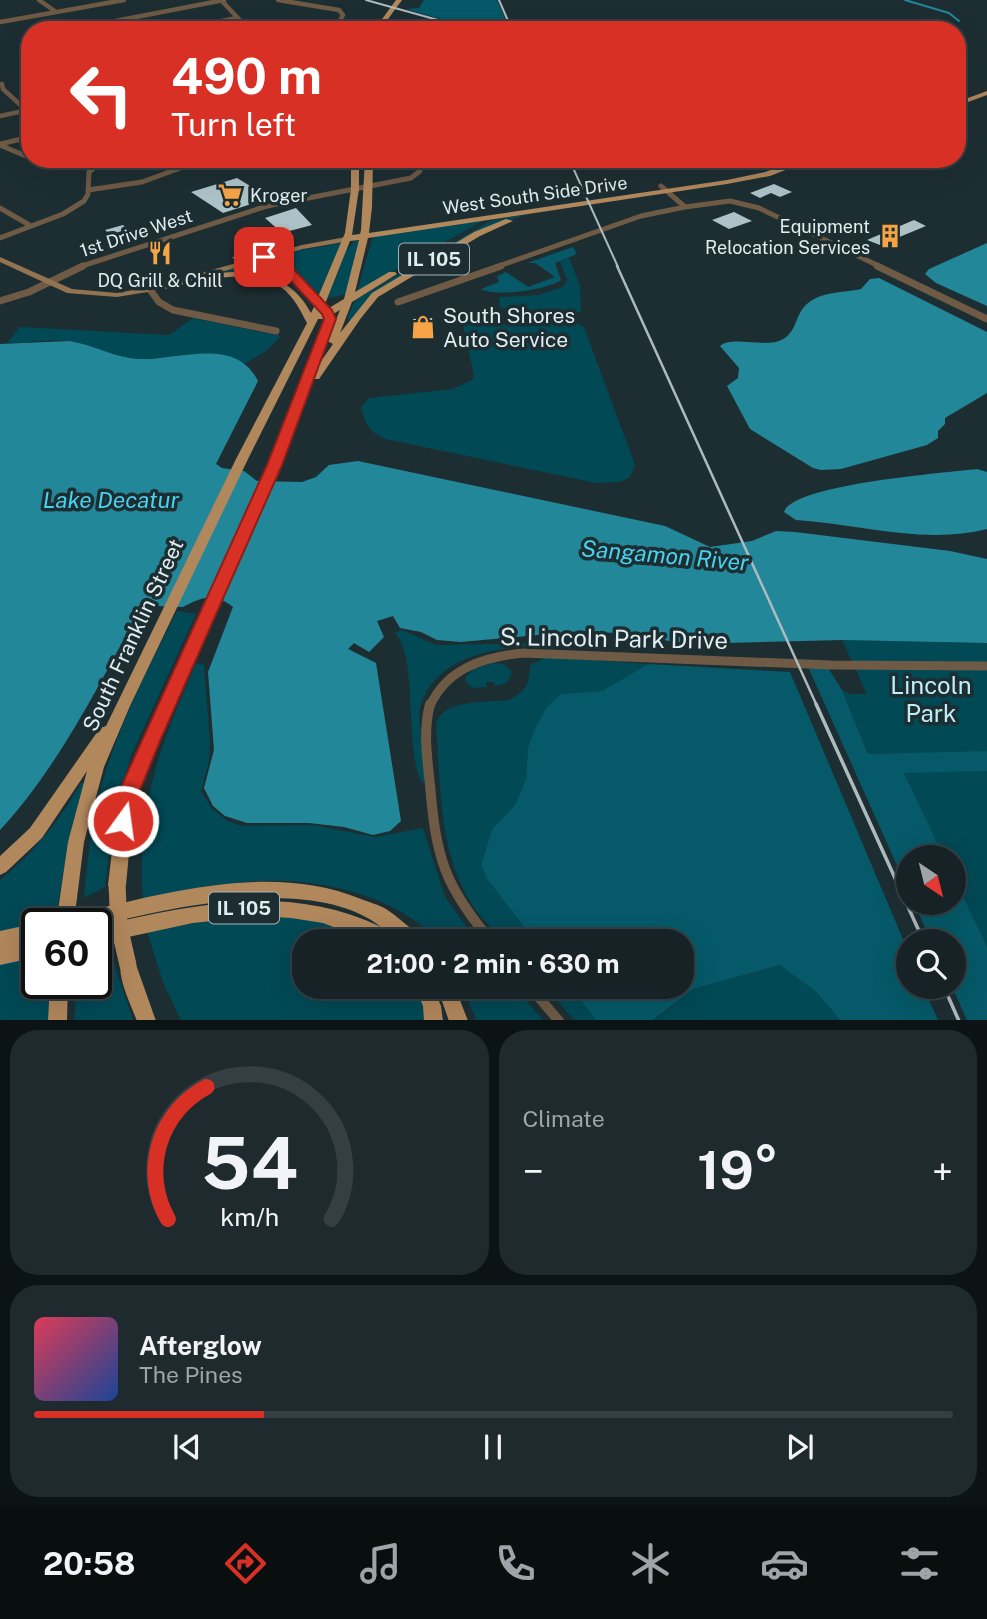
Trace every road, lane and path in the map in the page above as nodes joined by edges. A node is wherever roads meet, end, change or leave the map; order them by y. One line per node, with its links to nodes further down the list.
1 (39, 0): 7 (street)
2 (124, 0): 7 (street)
3 (222, 0): 8 (street); 9 (street)
4 (278, 0): 12 (street)
5 (399, 0): 13 (main road)
6 (405, 0): 14 (main road)
7 (56, 12): 15 (street)
8 (237, 18): 10 (street); 11 (street)
9 (117, 21)
10 (222, 21)
11 (240, 21)
12 (340, 21)
13 (384, 21)
14 (390, 21)
15 (0, 22)
16 (2, 84): 19 (street)
17 (987, 93): 18 (main road)
18 (966, 101)
19 (21, 104)
20 (21, 112): 21 (street)
21 (0, 116)
22 (21, 139): 23 (street)
23 (0, 144): 24 (street)
24 (21, 153)
25 (92, 168): 35 (street)
26 (180, 168): 35 (street)
27 (355, 168): 33 (main road)
28 (369, 168): 32 (main road)
29 (420, 168): 32 (street, 1st Drive West)
30 (761, 168): 34 (main road, West South Side Drive / IL 105)
31 (782, 168): 34 (main road, West South Side Drive / IL 105)
32 (370, 186): 33 (street, 1st Drive West); 42 (main road)
33 (355, 189): 43 (main road); 48 (street, 1st Drive West)
34 (664, 189): 36 (main road, West South Side Drive / IL 105); 37 (main road, West South Side Drive / IL 105); 38 (street)
35 (88, 190): 41 (street)
36 (580, 205): 40 (main road, West South Side Drive); 58 (main road, IL 105)
37 (521, 207): 40 (main road, IL 105); 42 (main road, West South Side Drive)
38 (685, 207): 52 (street); 55 (street)
39 (0, 208): 41 (street)
40 (493, 218): 42 (main road, West South Side Drive); 50 (main road, IL 105)
41 (31, 226): 44 (street)
42 (366, 233): 43 (main road); 50 (main road)
43 (347, 236): 45 (street); 46 (street); 53 (main road)
44 (0, 238)
45 (264, 257): 46 (main road); 49 (street); 53 (main road)
46 (236, 258): 49 (street)
47 (0, 259): 48 (street)
48 (50, 281): 49 (street); 51 (street, 1st Drive West)
49 (152, 287): 56 (main road); 57 (street)
50 (350, 299): 54 (main road, IL 105); 58 (main road)
51 (0, 301)
52 (398, 302)
53 (319, 304): 54 (main road); 56 (main road, South Franklin Street)
54 (328, 313): 56 (main road, IL 105); 59 (main road)
55 (987, 319)
56 (312, 323): 61 (main road, South Franklin Street)
57 (276, 331)
58 (321, 364): 59 (main road, IL 105)
59 (293, 417): 78 (main road, IL 105, bridge)
60 (987, 666): 67 (street, S. Lincoln Park Drive)
61 (123, 706): 62 (main road); 63 (main road, South Franklin Street)
62 (0, 867)
63 (67, 908)
64 (112, 914): 66 (main road)
65 (366, 929): 68 (main road, IL 105)
66 (399, 929)
67 (481, 929)
68 (112, 932)
69 (21, 935): 70 (main road)
70 (0, 940)
71 (21, 951): 72 (main road)
72 (0, 956)
73 (58, 999): 77 (main road)
74 (429, 999): 79 (main road)
75 (451, 999): 80 (main road)
76 (541, 999): 81 (street)
77 (57, 1020)
78 (147, 1020)
79 (434, 1020)
80 (459, 1020)
81 (559, 1020)

